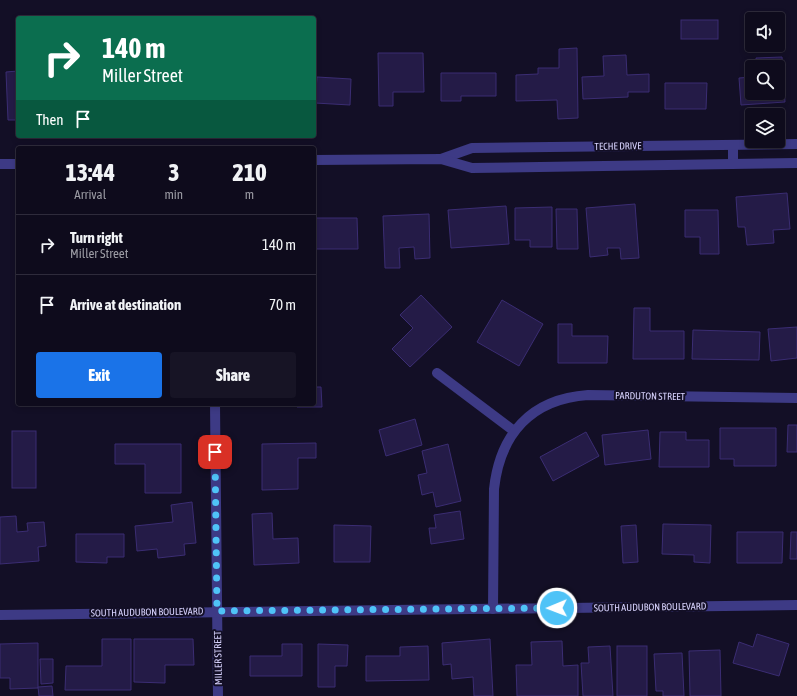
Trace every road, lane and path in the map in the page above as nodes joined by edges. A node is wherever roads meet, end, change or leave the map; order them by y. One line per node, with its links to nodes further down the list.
1 (797, 144): 2 (street, TECHE DRIVE)
2 (733, 145): 3 (street, TECHE DRIVE); 8 (street)
3 (441, 158): 4 (street, TECHE DRIVE); 8 (street, TECHE DRIVE)
4 (316, 160)
5 (797, 163): 8 (street, TECHE DRIVE)
6 (0, 164): 7 (street)
7 (16, 164)
8 (733, 164)
9 (437, 373): 12 (street)
10 (797, 398): 12 (street, PARDUTON STREET)
11 (215, 406): 15 (street, MILLER STREET)
12 (514, 431): 14 (street, PARDUTON STREET)
13 (797, 605): 14 (street, SOUTH AUDUBON BOULEVARD)
14 (493, 609): 15 (street, SOUTH AUDUBON BOULEVARD)
15 (217, 611): 16 (street, SOUTH AUDUBON BOULEVARD); 17 (street, MILLER STREET)
16 (0, 615)
17 (218, 696)

